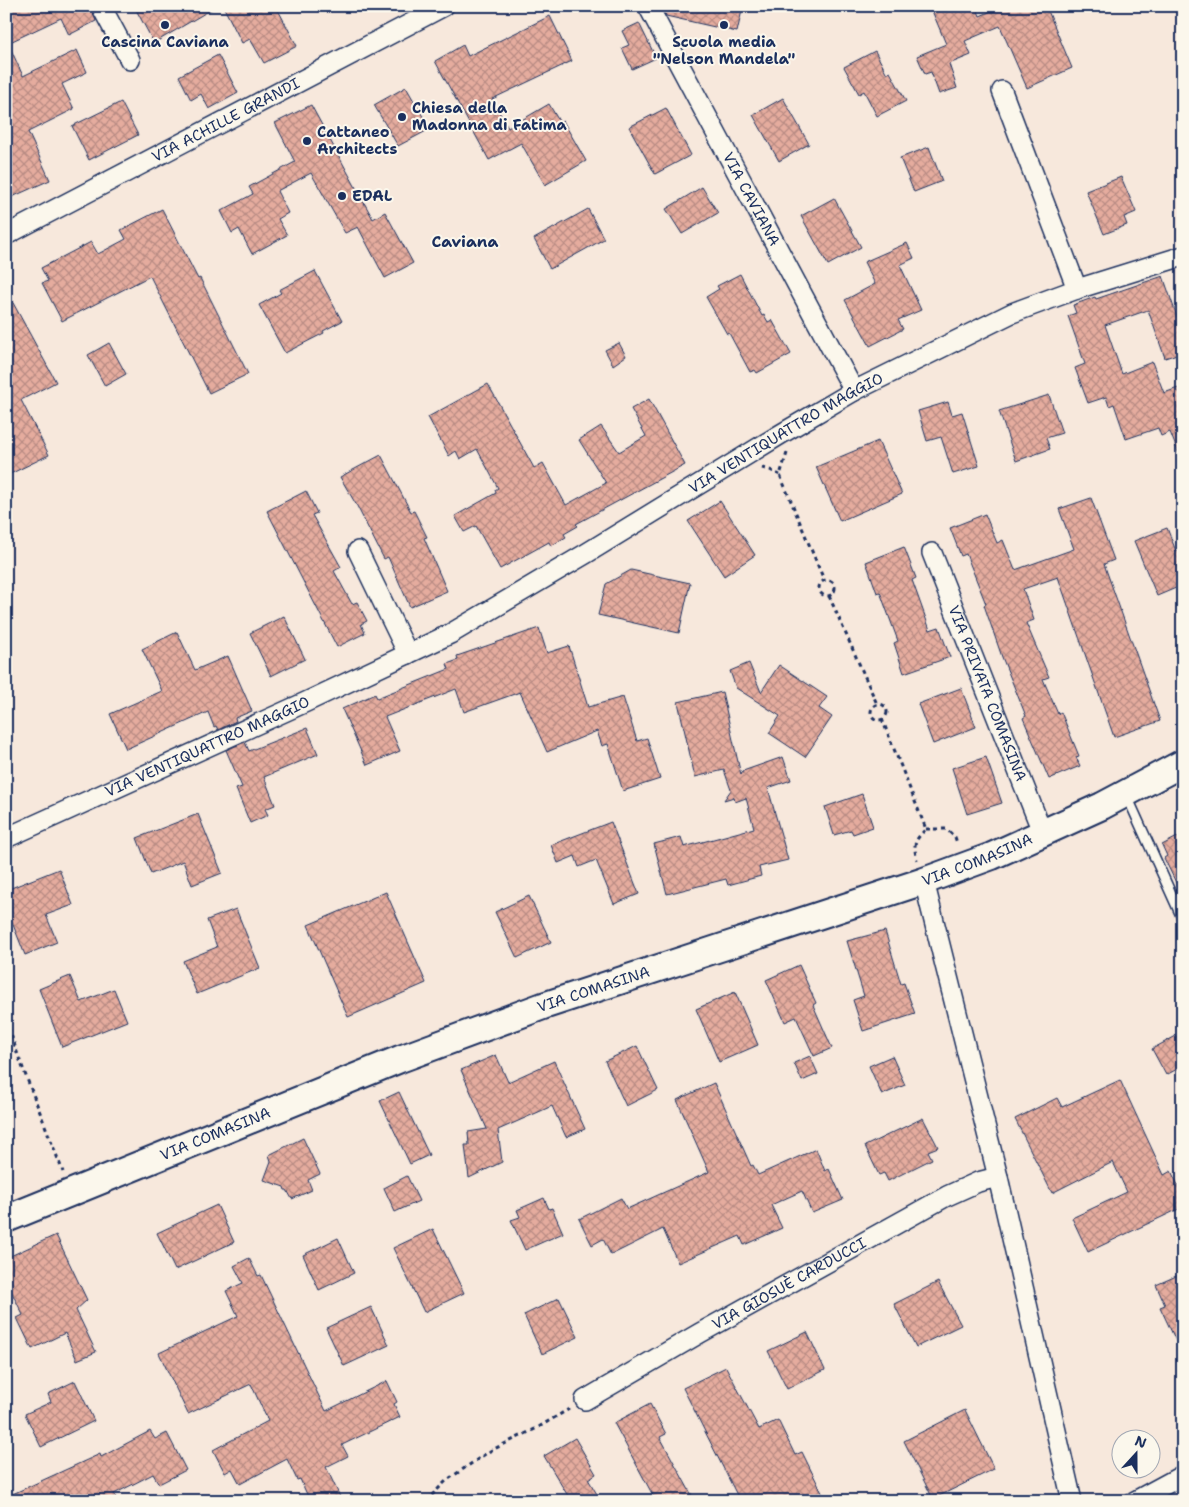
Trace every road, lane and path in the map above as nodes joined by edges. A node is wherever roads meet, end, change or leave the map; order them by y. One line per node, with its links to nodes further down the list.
1 (101, 6): 4 (street)
2 (444, 6): 6 (street, VIA ACHILLE GRANDI)
3 (648, 6): 9 (street, VIA CAVIANA)
4 (130, 60)
5 (1002, 91): 8 (street)
6 (6, 235)
7 (1183, 256): 8 (street, VIA VENTIQUATTRO MAGGIO)
8 (1077, 289): 9 (street, VIA VENTIQUATTRO MAGGIO)
9 (854, 391): 10 (street, VIA VENTIQUATTRO MAGGIO)
10 (781, 434): 13 (path); 15 (street, VIA VENTIQUATTRO MAGGIO)
11 (358, 551): 15 (street)
12 (932, 553): 21 (street, VIA PRIVATA COMASINA)
13 (824, 580): 14 (path); 14 (path)
14 (829, 596): 16 (path)
15 (408, 654): 22 (street, VIA VENTIQUATTRO MAGGIO)
16 (877, 704): 17 (path); 17 (path)
17 (882, 719): 20 (path)
18 (1183, 764): 19 (street, VIA COMASINA)
19 (1126, 794): 21 (street, VIA COMASINA); 25 (lane)
20 (926, 830): 23 (path); 24 (path)
21 (1043, 834): 24 (street, VIA COMASINA)
22 (6, 838)
23 (959, 847)
24 (925, 870): 27 (street); 28 (street, VIA COMASINA)
25 (1183, 920)
26 (6, 1020): 28 (path)
27 (998, 1178): 30 (street, VIA GIOSUÈ CARDUCCI); 33 (street)
28 (71, 1194): 29 (street, VIA COMASINA)
29 (6, 1219)
30 (585, 1400): 32 (path)
31 (1183, 1475): 34 (street)
32 (426, 1501)
33 (1072, 1501)
34 (1136, 1501)

